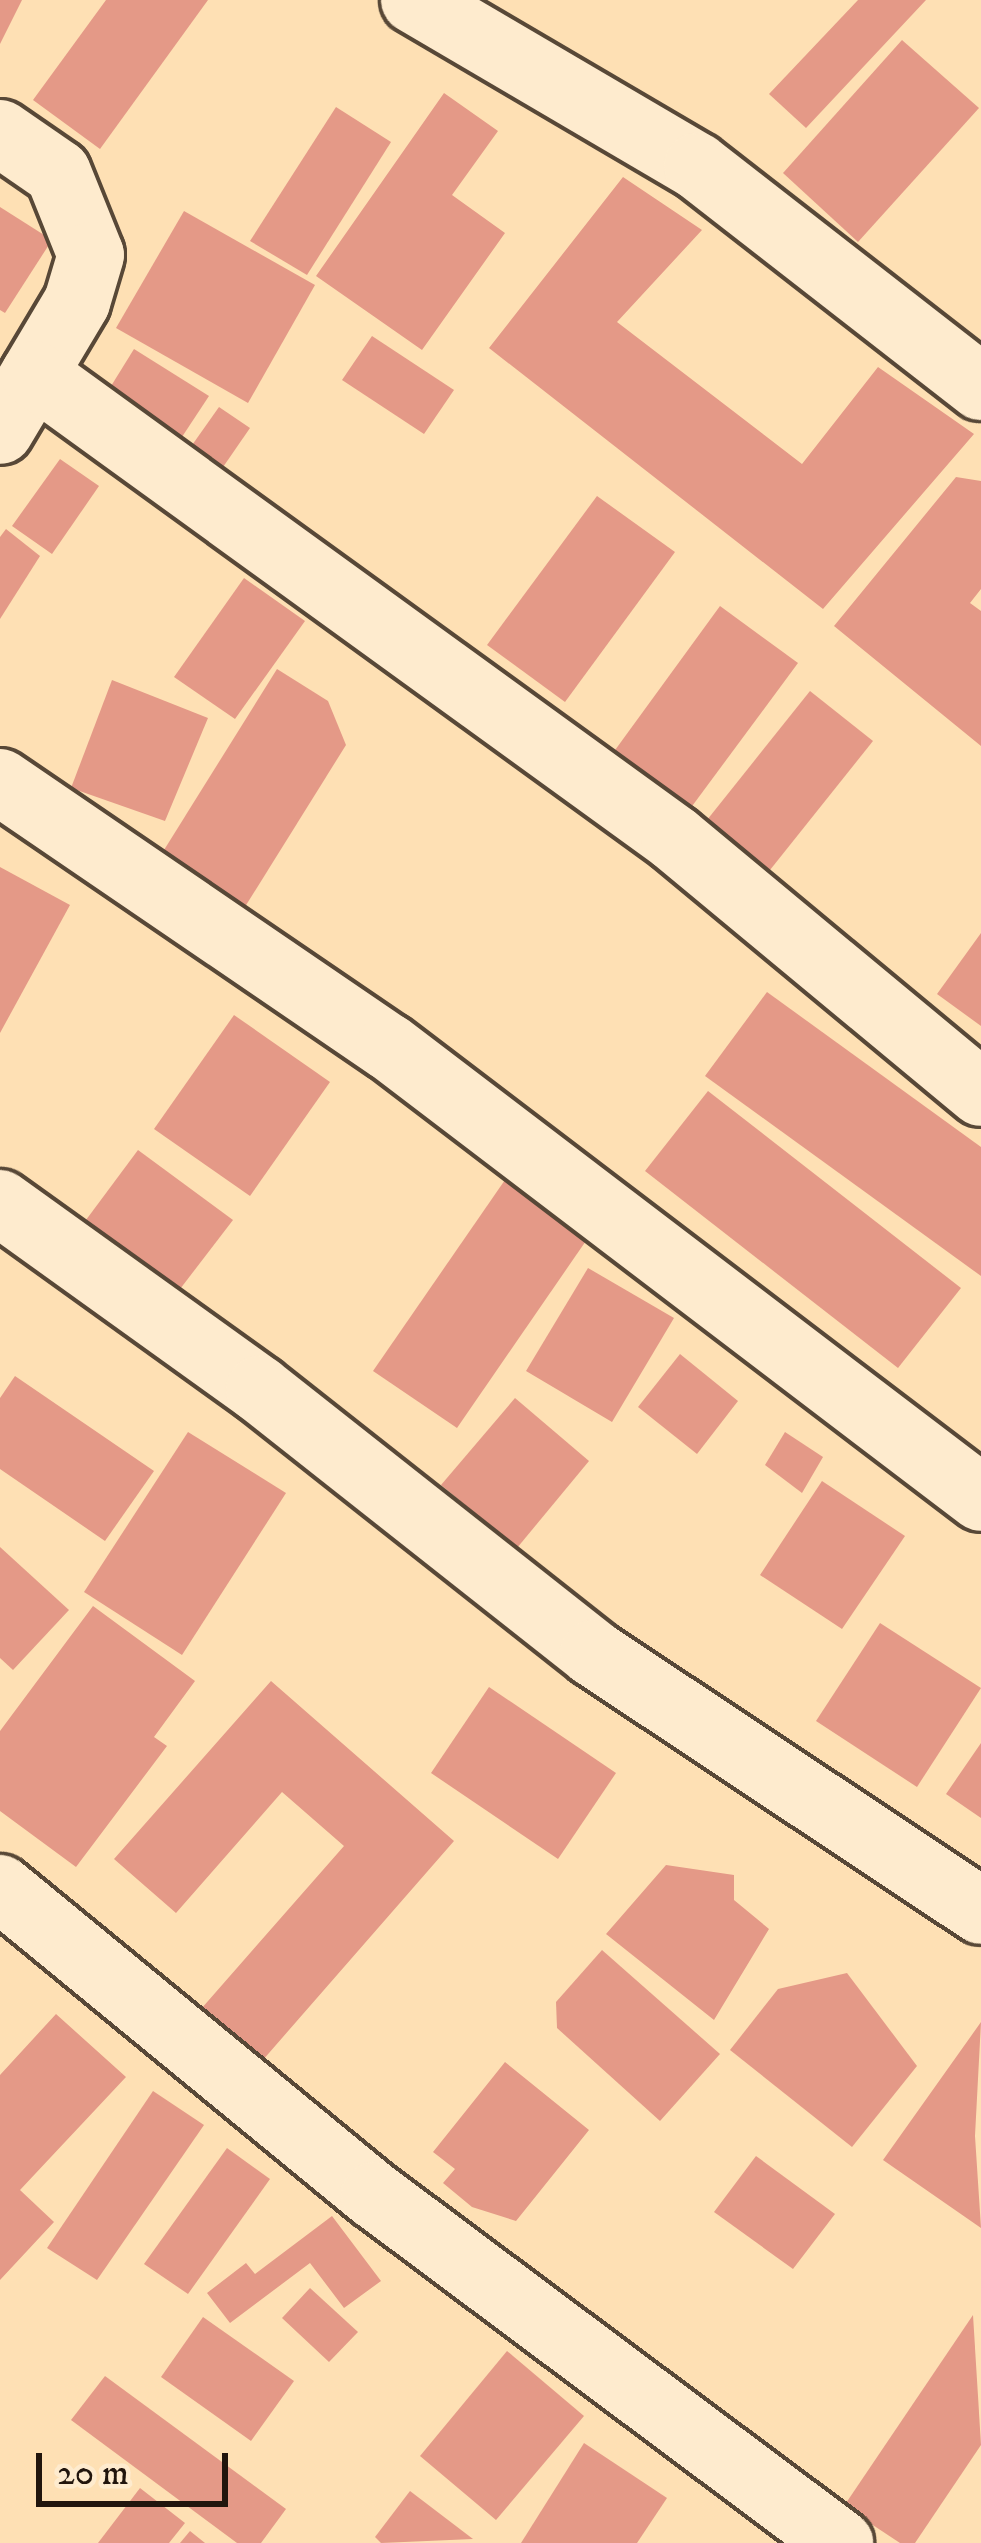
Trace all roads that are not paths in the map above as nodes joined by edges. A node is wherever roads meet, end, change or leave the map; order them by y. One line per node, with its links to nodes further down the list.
1 (414, 0): 4 (street)
2 (0, 133): 3 (street)
3 (34, 374): 5 (street); 7 (street)
4 (981, 386)
5 (0, 431)
6 (0, 782): 9 (street)
7 (981, 1094)
8 (0, 1204): 11 (street)
9 (981, 1498)
10 (0, 1888): 12 (street)
11 (981, 1910)
12 (840, 2543)

